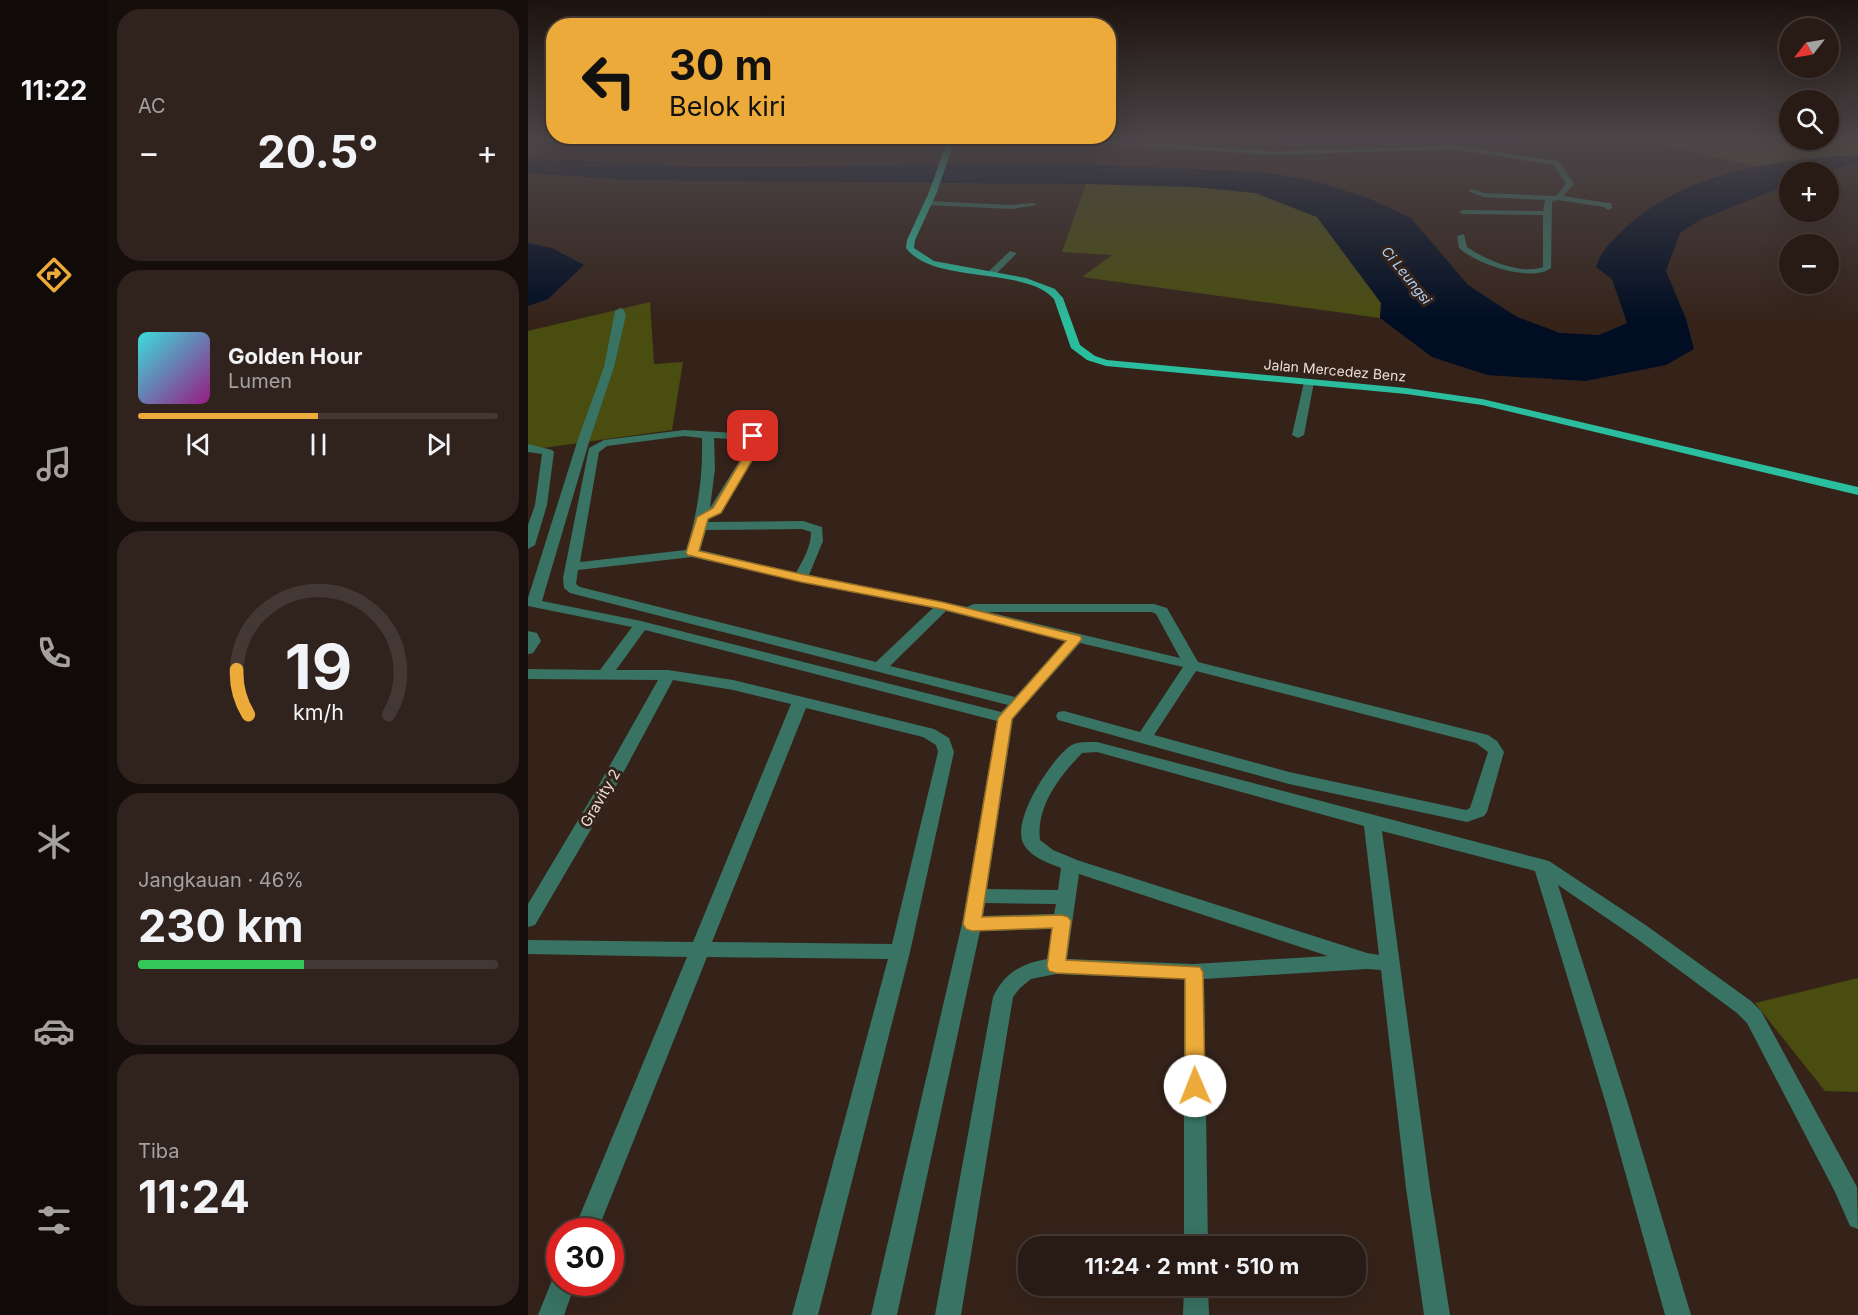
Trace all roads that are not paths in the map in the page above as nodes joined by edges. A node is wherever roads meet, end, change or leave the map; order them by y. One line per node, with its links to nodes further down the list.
1 (1552, 200): 7 (street)
2 (1582, 200): 5 (street)
3 (928, 203): 4 (street); 10 (main road, Jalan Mercedez Benz)
4 (1033, 204)
5 (1608, 208)
6 (1463, 212): 7 (street)
7 (1546, 213): 8 (street)
8 (1461, 236)
9 (1013, 253): 10 (street)
10 (991, 274): 12 (main road, Jalan Mercedez Benz)
11 (620, 311): 22 (street)
12 (1309, 382): 14 (street); 16 (main road, Jalan Mercedez Benz)
13 (708, 435): 17 (street); 17 (street); 20 (street)
14 (1298, 435)
15 (528, 448): 18 (street)
16 (1858, 491)
17 (702, 521): 19 (street); 21 (street)
18 (528, 545)
19 (692, 553): 20 (street); 21 (street)
20 (572, 567): 29 (street)
21 (801, 578): 23 (street)
22 (531, 601): 24 (street)
23 (946, 607): 26 (street); 28 (street); 29 (street)
24 (641, 625): 31 (street); 34 (street)
25 (528, 635): 27 (street)
26 (1075, 639): 28 (street); 34 (street)
27 (528, 650)
28 (1192, 665): 36 (street); 36 (street)
29 (879, 668): 34 (street)
30 (528, 674): 31 (street)
31 (605, 674): 32 (street)
32 (668, 675): 33 (street); 42 (street, Gravity 2)
33 (801, 700): 46 (street); 47 (street)
34 (1012, 711): 40 (street)
35 (1064, 716): 36 (street)
36 (1143, 739)
37 (1372, 822): 38 (street); 39 (street); 49 (street)
38 (1071, 865): 41 (street); 48 (street)
39 (1543, 866): 53 (street); 63 (street)
40 (976, 896): 41 (street); 44 (street)
41 (1066, 897): 43 (street)
42 (528, 920)
43 (1062, 921): 44 (street); 50 (street)
44 (972, 924): 59 (street)
45 (528, 947): 46 (street)
46 (699, 949): 47 (street); 52 (street)
47 (900, 952): 58 (street)
48 (1367, 961): 49 (street); 51 (street)
49 (1390, 964): 62 (street)
50 (1056, 966): 51 (street); 60 (street)
51 (1194, 972): 54 (street)
52 (591, 1218)
53 (1858, 1218)
54 (1196, 1236)
55 (558, 1296): 57 (street)
56 (1196, 1296): 61 (street)
57 (551, 1315)
58 (805, 1315)
59 (884, 1315)
60 (948, 1315)
61 (1196, 1315)
62 (1437, 1315)
63 (1678, 1315)

